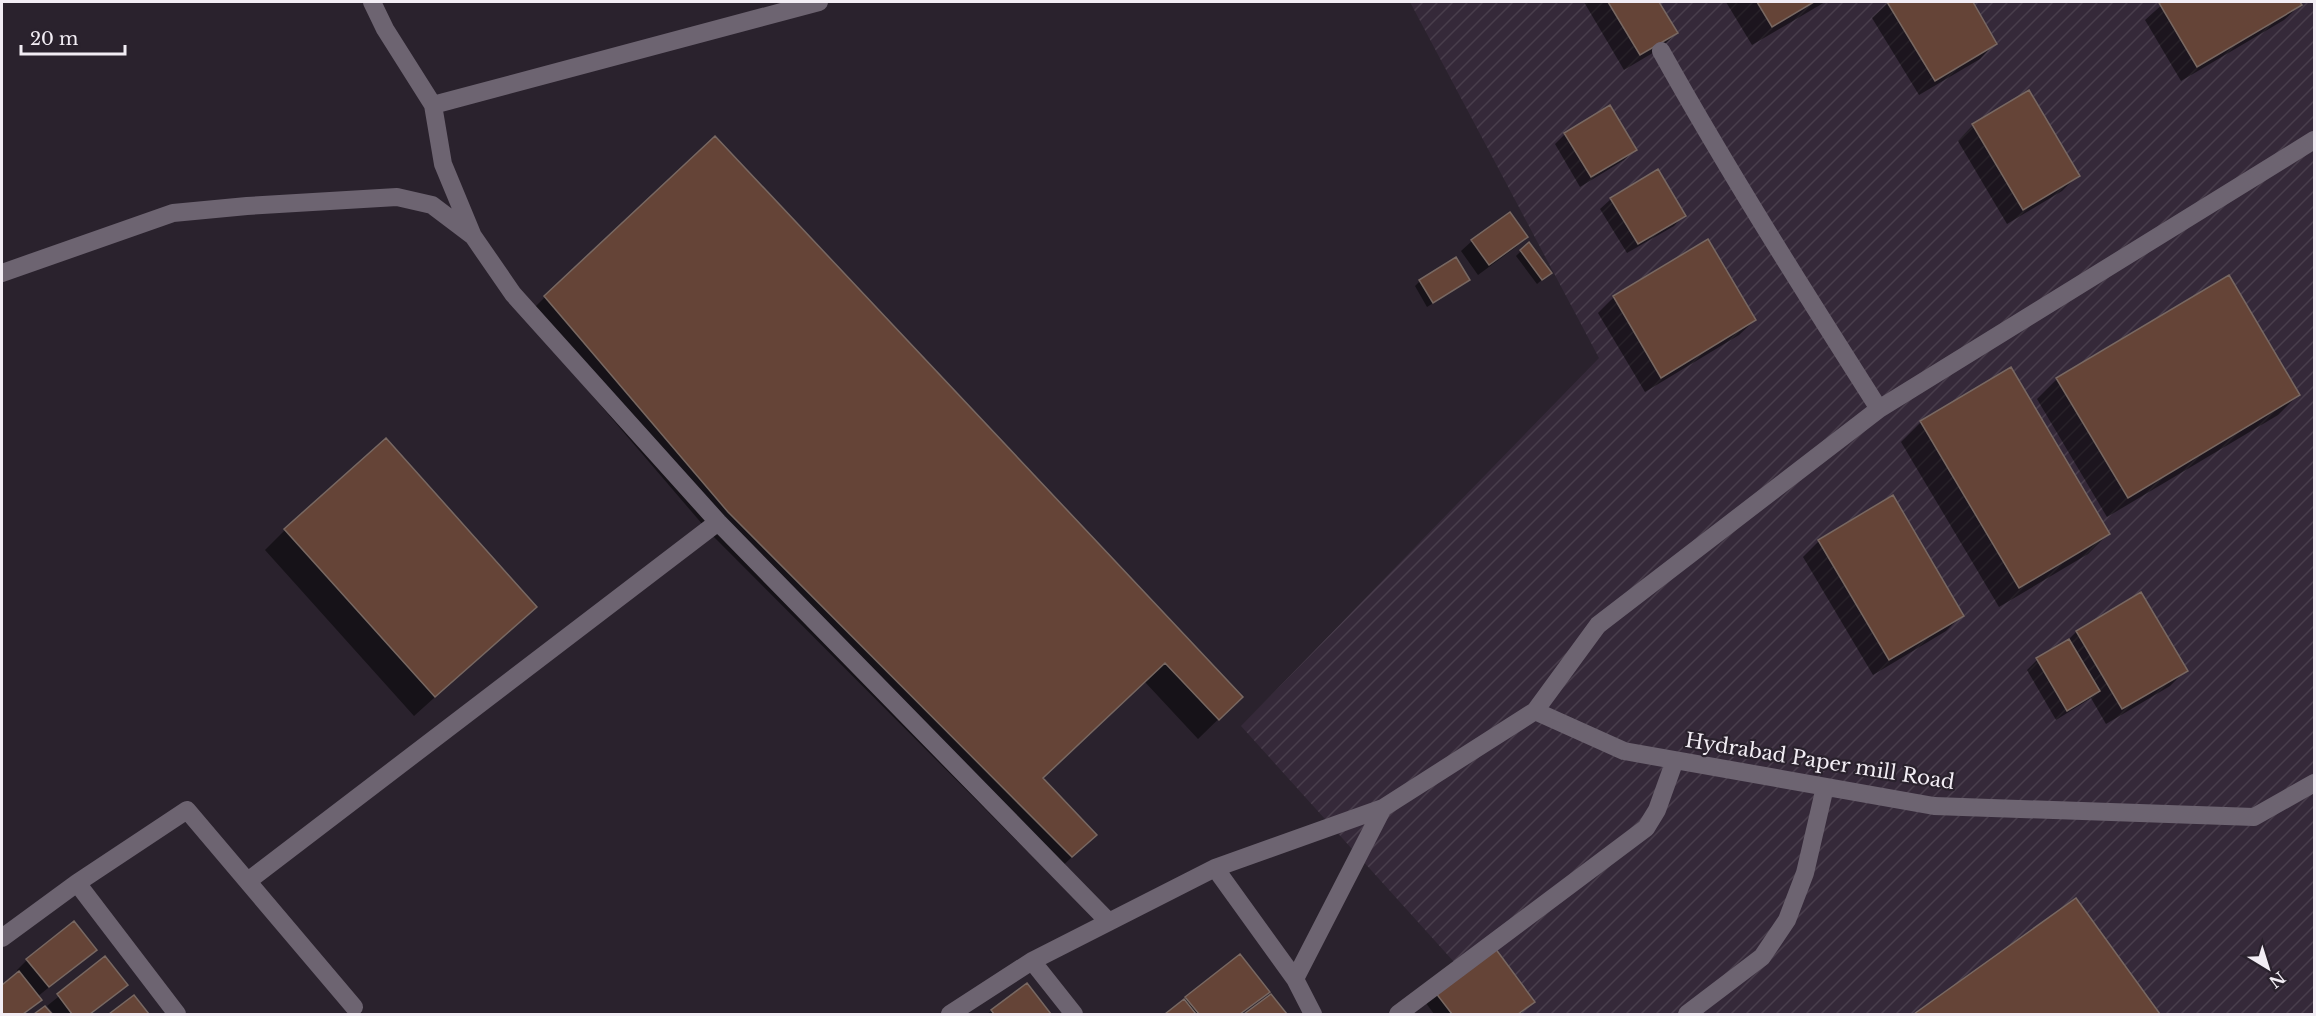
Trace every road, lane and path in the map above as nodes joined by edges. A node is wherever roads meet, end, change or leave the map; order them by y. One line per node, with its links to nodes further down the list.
1 (372, 2): 4 (street)
2 (819, 2): 4 (street)
3 (1661, 51): 8 (street)
4 (434, 105): 6 (street)
5 (2314, 140): 8 (street)
6 (473, 236): 7 (street); 9 (street)
7 (2, 273)
8 (1879, 408): 10 (street)
9 (718, 522): 16 (street); 18 (street)
10 (1535, 711): 11 (street, Hydrabad Paper mill Road); 14 (street)
11 (1675, 760): 13 (street, Hydrabad Paper mill Road); 27 (street)
12 (2314, 783): 13 (street, Hydrabad Paper mill Road)
13 (1825, 787): 28 (street)
14 (1383, 808): 15 (street); 21 (street)
15 (1215, 868): 18 (street); 21 (street)
16 (248, 881): 17 (street); 22 (street)
17 (77, 882): 19 (street); 23 (street)
18 (1108, 921): 20 (street)
19 (2, 938)
20 (1032, 961): 24 (street); 25 (street)
21 (1295, 979): 26 (street)
22 (354, 1007)
23 (177, 1014)
24 (950, 1014)
25 (1074, 1014)
26 (1313, 1014)
27 (1398, 1014)
28 (1688, 1014)

